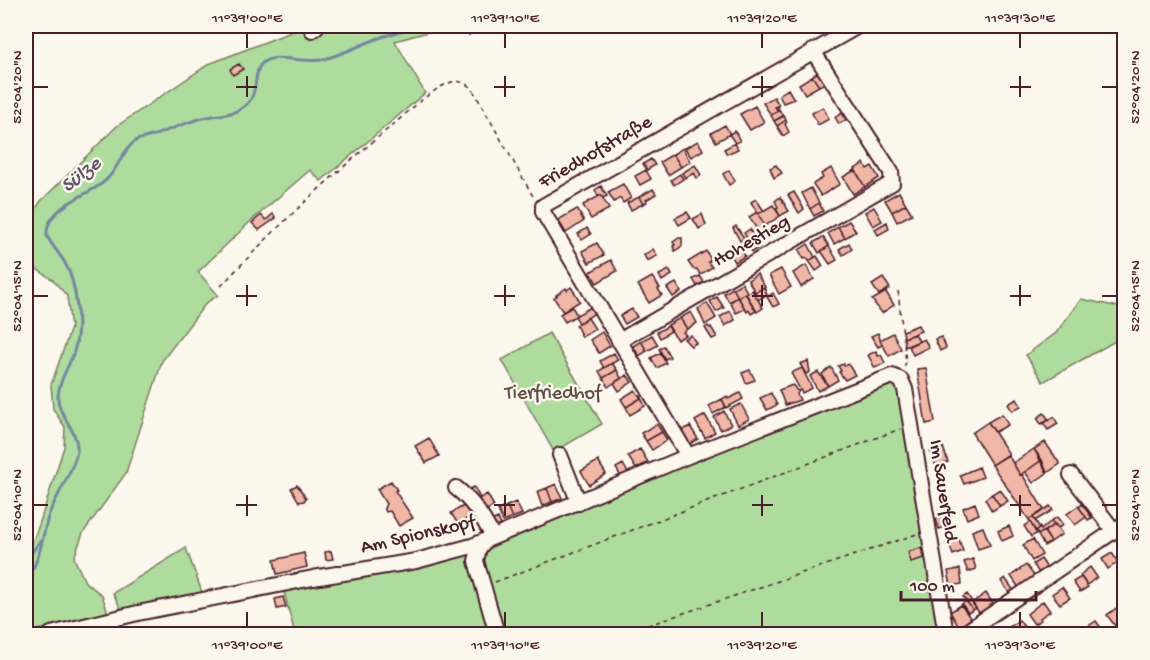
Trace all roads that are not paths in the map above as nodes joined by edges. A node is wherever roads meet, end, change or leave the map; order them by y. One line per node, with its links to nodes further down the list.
1 (858, 26): 2 (street, Friedhofstraße)
2 (813, 51): 3 (street, Friedhofstraße); 3 (street, Hohestieg)
3 (619, 341): 6 (street, Friedhofstraße)
4 (902, 383): 6 (street, Am Spionskopf); 12 (street, Im Sauerfeld)
5 (560, 455): 9 (street)
6 (688, 456): 9 (street, Am Spionskopf)
7 (1071, 475): 10 (street)
8 (456, 488): 11 (street)
9 (579, 503): 11 (street, Am Spionskopf)
10 (1119, 527): 15 (street)
11 (489, 539): 13 (street, Am Spionskopf); 14 (street)
12 (947, 629)
13 (51, 634)
14 (497, 634)
15 (963, 634)

